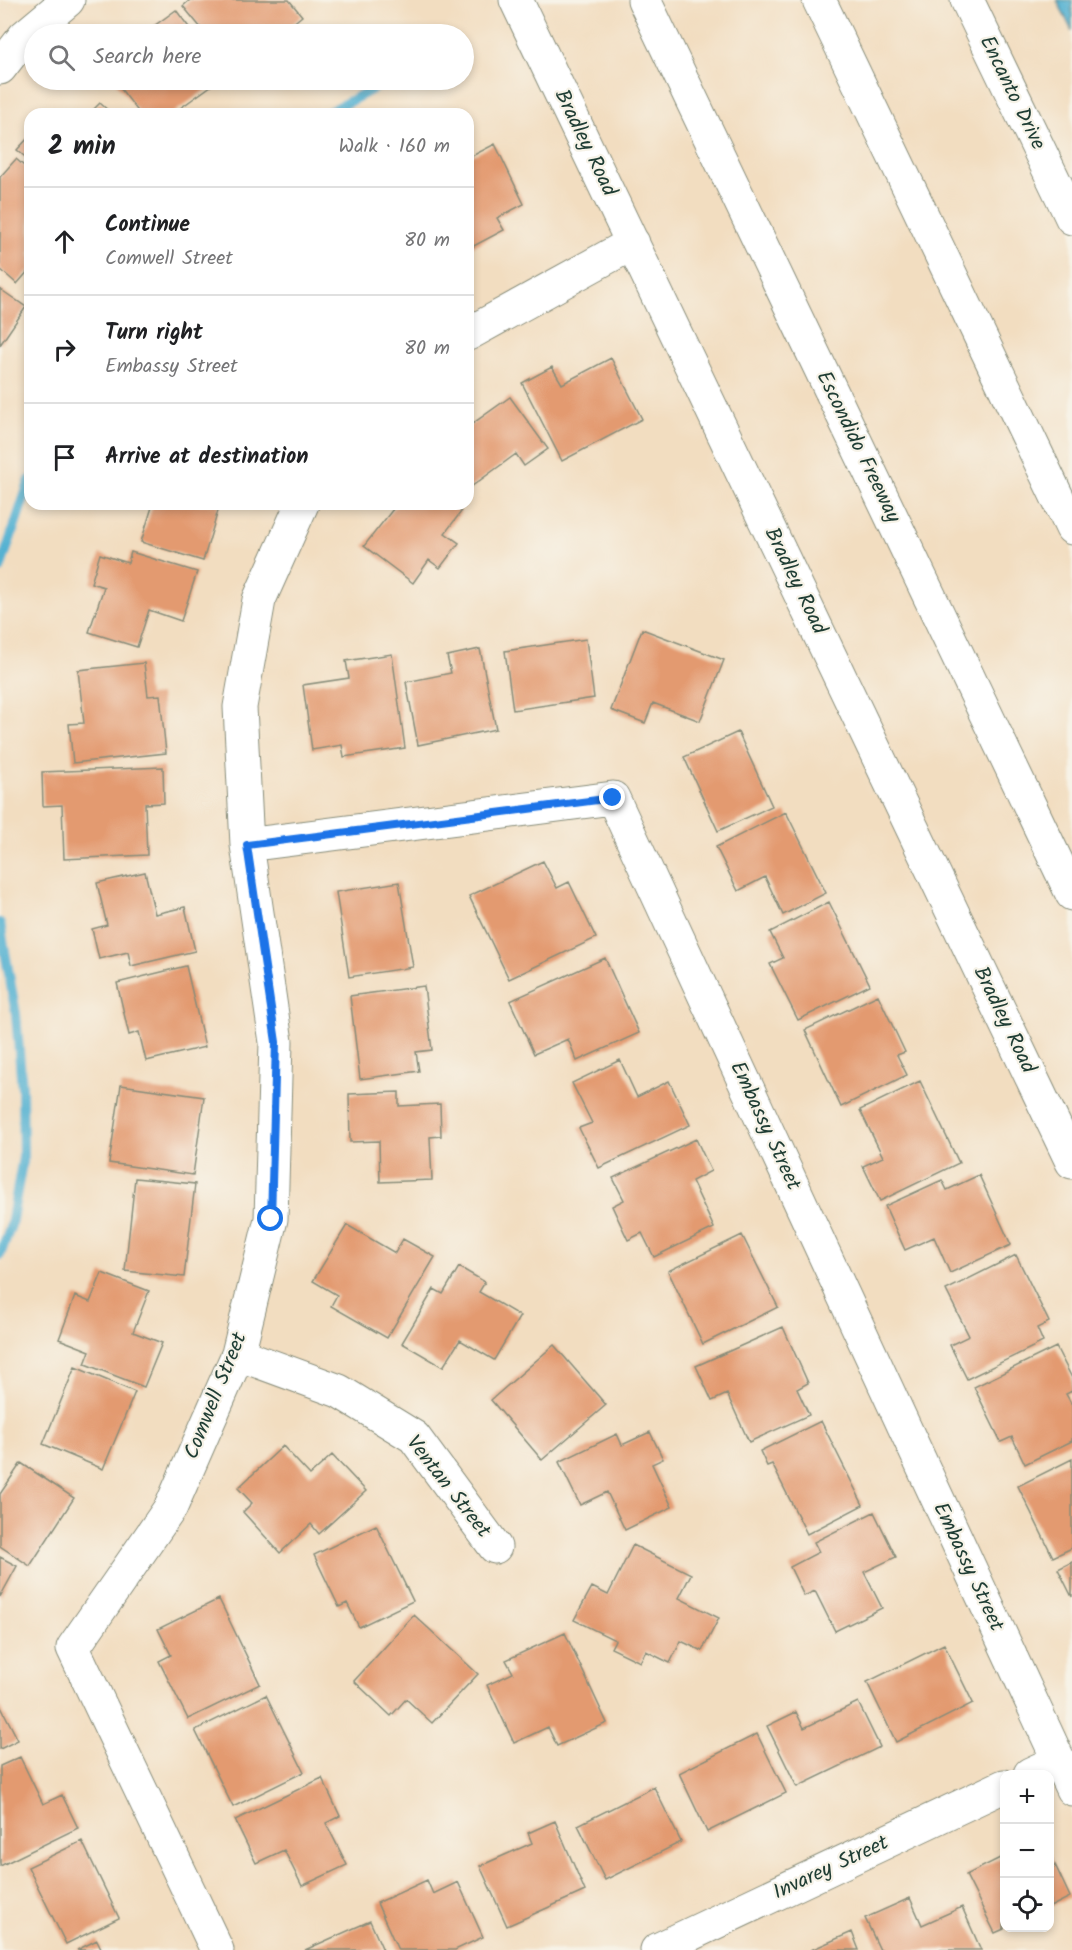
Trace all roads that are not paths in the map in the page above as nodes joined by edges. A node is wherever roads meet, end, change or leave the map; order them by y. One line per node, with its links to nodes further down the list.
1 (68, 0): 6 (main road)
2 (516, 0): 10 (main road, Bradley Road)
3 (644, 0): 15 (main road, Escondido Freeway)
4 (819, 0): 13 (main road)
5 (967, 0): 9 (main road, Encanto Drive)
6 (40, 24)
7 (24, 38): 8 (main road)
8 (0, 68)
9 (1072, 218)
10 (633, 243): 11 (main road); 16 (main road, Bradley Road)
11 (474, 331)
12 (299, 510): 14 (main road, Comwell Street)
13 (1072, 528)
14 (247, 845): 17 (main road, Comwell Street); 19 (main road, Embassy Street)
15 (1072, 894)
16 (1072, 1162)
17 (238, 1354): 18 (main road, Ventan Street); 21 (main road, Comwell Street)
18 (495, 1546)
19 (1051, 1770)
20 (1000, 1788): 22 (main road, Invarey Street)
21 (217, 1950)
22 (657, 1950)

